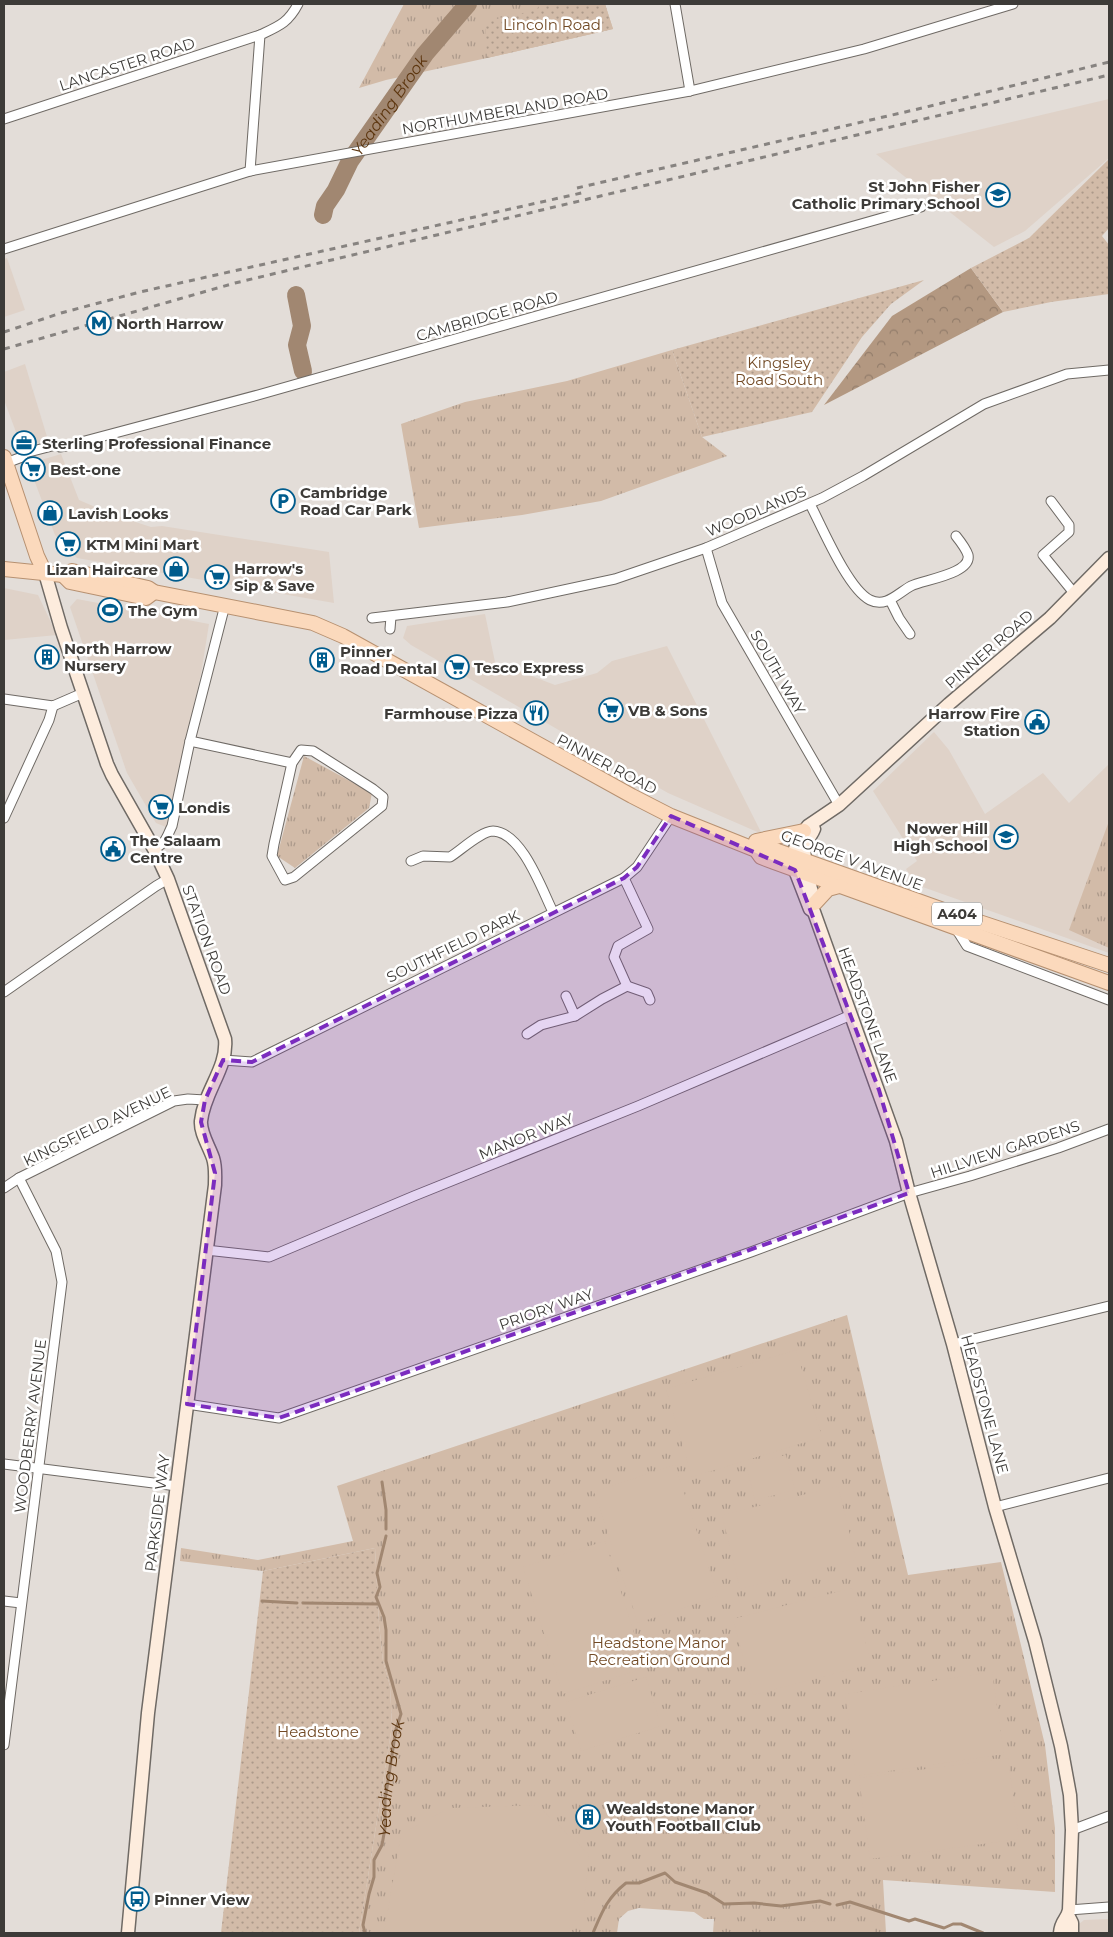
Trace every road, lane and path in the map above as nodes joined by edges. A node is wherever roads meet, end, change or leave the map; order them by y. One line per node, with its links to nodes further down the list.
1 (298, 4): 4 (street, LANCASTER ROAD)
2 (675, 4): 5 (street)
3 (1013, 4): 5 (street, NORTHUMBERLAND ROAD)
4 (260, 35): 6 (street, LANCASTER ROAD); 7 (street)
5 (690, 91): 7 (street, NORTHUMBERLAND ROAD)
6 (4, 119)
7 (250, 171): 9 (street, NORTHUMBERLAND ROAD)
8 (921, 208): 11 (street, CAMBRIDGE ROAD)
9 (4, 249)
10 (1109, 370): 13 (street, WOODLANDS)
11 (5, 460): 18 (main road, STATION ROAD)
12 (1051, 500): 19 (street)
13 (810, 504): 15 (street, WOODLANDS); 20 (street)
14 (956, 536): 20 (street)
15 (706, 548): 22 (street, WOODLANDS); 31 (street, SOUTH WAY)
16 (1109, 558): 19 (street, PINNER ROAD)
17 (4, 569): 18 (main road, PINNER ROAD / A404)
18 (45, 573): 21 (main road, PINNER ROAD / A404); 26 (street, STATION ROAD)
19 (1074, 593): 31 (street, PINNER ROAD)
20 (890, 600): 25 (street)
21 (225, 605): 29 (street); 32 (main road, PINNER ROAD / A404)
22 (391, 617): 23 (street, WOODLANDS); 24 (street)
23 (372, 618)
24 (390, 629)
25 (910, 634)
26 (83, 693): 28 (street); 36 (street, STATION ROAD)
27 (4, 699): 28 (street)
28 (53, 706): 33 (street)
29 (190, 741): 30 (street); 36 (street)
30 (292, 763): 30 (street)
31 (838, 805): 34 (street, PINNER ROAD)
32 (671, 816): 35 (main road, PINNER ROAD / A404); 39 (street, SOUTHFIELD PARK)
33 (4, 818)
34 (809, 827): 35 (main road); 38 (street)
35 (749, 847): 38 (main road, PINNER ROAD / A404)
36 (154, 849): 40 (street, STATION ROAD)
37 (411, 861): 43 (street)
38 (801, 865): 41 (main road, GEORGE V AVENUE / A404); 42 (street, HEADSTONE LANE); 45 (main road, GEORGE V AVENUE / A404)
39 (624, 878): 43 (street, SOUTHFIELD PARK); 49 (street)
40 (168, 879): 50 (street); 57 (street, STATION ROAD)
41 (839, 886): 42 (main road); 44 (main road, GEORGE V AVENUE / A404)
42 (814, 908): 54 (street, HEADSTONE LANE)
43 (553, 912): 57 (street, SOUTHFIELD PARK)
44 (955, 927): 47 (main road, GEORGE V AVENUE / A404); 53 (street)
45 (1068, 950): 46 (main road, GEORGE V AVENUE / A404); 47 (main road)
46 (1109, 965)
47 (1070, 969): 48 (main road, GEORGE V AVENUE / A404)
48 (1109, 983)
49 (627, 986): 52 (street); 55 (street)
50 (4, 992)
51 (566, 996): 55 (street)
52 (650, 1000)
53 (1109, 1000)
54 (851, 1015): 62 (street, HEADSTONE LANE); 63 (street, MANOR WAY)
55 (575, 1016): 56 (street)
56 (527, 1034)
57 (223, 1060): 58 (street, STATION ROAD)
58 (205, 1100): 60 (street, KINGSFIELD AVENUE); 63 (street, PARKSIDE WAY)
59 (1109, 1128): 62 (street, HILLVIEW GARDENS)
60 (19, 1178): 61 (street, KINGSFIELD AVENUE); 68 (street, WOODBERRY AVENUE)
61 (4, 1188)
62 (909, 1193): 65 (street, HEADSTONE LANE); 66 (street, PRIORY WAY)
63 (206, 1250): 66 (street, PARKSIDE WAY)
64 (1109, 1306): 65 (street)
65 (953, 1344): 71 (street, HEADSTONE LANE)
66 (187, 1404): 70 (street, PARKSIDE WAY)
67 (4, 1464): 68 (street)
68 (39, 1467): 70 (street); 73 (street, WOODBERRY AVENUE)
69 (1109, 1478): 71 (street)
70 (177, 1486): 79 (street, PARKSIDE WAY)
71 (995, 1507): 76 (street, HEADSTONE LANE)
72 (4, 1601): 73 (street)
73 (22, 1603): 74 (street, WOODBERRY AVENUE)
74 (4, 1741)
75 (1109, 1816): 76 (street)
76 (1072, 1830): 78 (street, HEADSTONE LANE)
77 (1109, 1907): 78 (street)
78 (1068, 1912): 80 (street, HEADSTONE LANE); 81 (street, HEADSTONE LANE)
79 (128, 1933)
80 (1060, 1933)
81 (1072, 1933)

